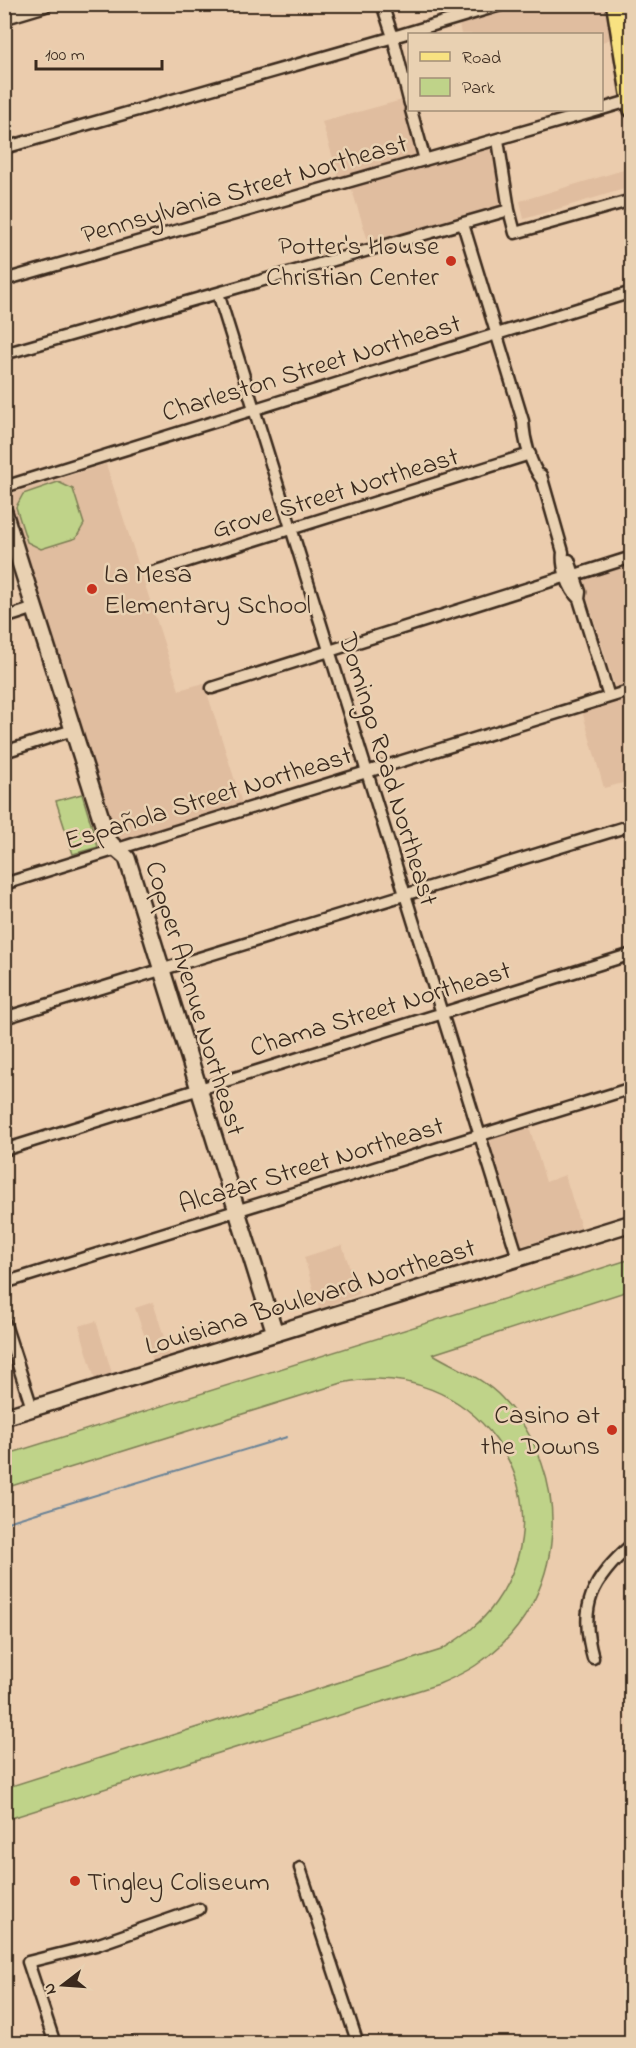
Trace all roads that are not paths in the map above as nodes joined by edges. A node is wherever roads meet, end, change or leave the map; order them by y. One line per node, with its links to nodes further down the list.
1 (44, 4): 5 (street)
2 (381, 4): 6 (street)
3 (504, 4): 6 (street)
4 (615, 4): 8 (main road)
5 (4, 16)
6 (390, 38): 7 (street); 13 (street)
7 (408, 97)
8 (631, 103): 9 (street, Pennsylvania Street Northeast)
9 (603, 108)
10 (411, 111): 14 (street)
11 (593, 111): 12 (street, Pennsylvania Street Northeast)
12 (498, 140): 14 (street, Pennsylvania Street Northeast); 16 (street)
13 (4, 148)
14 (425, 160): 18 (street, Pennsylvania Street Northeast)
15 (632, 201): 16 (street)
16 (509, 210): 17 (street)
17 (463, 224): 20 (street); 21 (street)
18 (4, 280)
19 (632, 292): 21 (street, Charleston Street Northeast)
20 (218, 293): 22 (street); 23 (street, Domingo Road Northeast)
21 (496, 333): 23 (street, Charleston Street Northeast); 24 (street)
22 (4, 354)
23 (253, 408): 27 (street, Charleston Street Northeast); 29 (street, Domingo Road Northeast)
24 (523, 421): 25 (street); 26 (street)
25 (530, 454): 26 (street); 29 (street, Grove Street Northeast)
26 (542, 480): 32 (street)
27 (4, 487)
28 (4, 512): 33 (street, Copper Avenue Northeast)
29 (290, 531): 31 (street, Grove Street Northeast); 35 (street, Domingo Road Northeast)
30 (632, 557): 32 (street)
31 (153, 572)
32 (571, 575): 35 (street); 38 (street)
33 (34, 608): 34 (street); 39 (street, Copper Avenue Northeast)
34 (4, 618)
35 (328, 651): 36 (street); 41 (street, Domingo Road Northeast)
36 (212, 688)
37 (632, 690): 38 (street, Española Street Northeast)
38 (609, 697): 41 (street, Española Street Northeast)
39 (73, 730): 40 (street); 43 (street, Copper Avenue Northeast)
40 (4, 752)
41 (366, 771): 43 (street, Española Street Northeast); 45 (street, Domingo Road Northeast)
42 (632, 825): 45 (street)
43 (115, 849): 44 (street, Española Street Northeast); 47 (street, Copper Avenue Northeast)
44 (4, 884)
45 (405, 894): 47 (street); 48 (street, Domingo Road Northeast)
46 (632, 954): 48 (street, Chama Street Northeast)
47 (162, 969): 49 (street); 50 (street, Copper Avenue Northeast)
48 (442, 1013): 50 (street, Chama Street Northeast); 52 (street, Domingo Road Northeast)
49 (4, 1017)
50 (198, 1088): 53 (street, Chama Street Northeast); 54 (street, Copper Avenue Northeast)
51 (632, 1088): 52 (street, Alcazar Street Northeast)
52 (480, 1135): 54 (street, Alcazar Street Northeast); 56 (street, Domingo Road Northeast)
53 (4, 1150)
54 (237, 1212): 57 (street, Alcazar Street Northeast); 59 (street, Copper Avenue Northeast)
55 (632, 1223): 56 (street, Louisiana Boulevard Northeast)
56 (518, 1258): 59 (street, Louisiana Boulevard Northeast)
57 (4, 1283)
58 (4, 1321): 60 (street)
59 (275, 1333): 60 (street, Louisiana Boulevard Northeast)
60 (32, 1408): 61 (street, Louisiana Boulevard Northeast)
61 (4, 1417)
62 (632, 1544): 63 (street)
63 (592, 1658)
64 (300, 1868): 67 (street)
65 (199, 1909): 66 (street)
66 (55, 2043)
67 (358, 2043)

